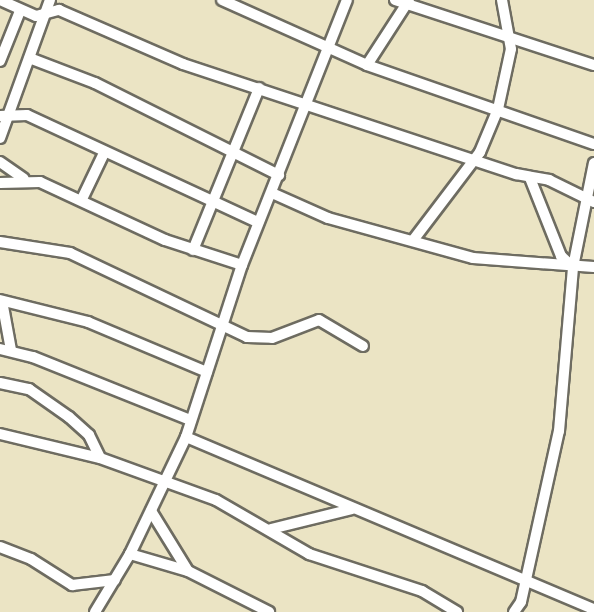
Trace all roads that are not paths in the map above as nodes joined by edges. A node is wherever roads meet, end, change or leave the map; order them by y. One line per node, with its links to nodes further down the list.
1 (0, 0): 8 (street)
2 (50, 0): 9 (street)
3 (222, 0): 11 (street)
4 (347, 0): 11 (street)
5 (395, 0): 7 (street)
6 (502, 0): 10 (street)
7 (408, 2): 10 (street); 14 (street)
8 (20, 10): 9 (street); 13 (street)
9 (46, 12): 12 (street); 16 (street)
10 (508, 36): 15 (street); 18 (street)
11 (326, 47): 14 (street); 17 (street)
12 (32, 59): 19 (street); 22 (street)
13 (0, 62)
14 (367, 65): 18 (street)
15 (594, 65)
16 (260, 88): 17 (street); 22 (street)
17 (306, 103): 24 (street); 27 (street)
18 (498, 109): 21 (street); 24 (street)
19 (5, 116): 20 (street); 23 (street)
20 (0, 138)
21 (594, 144)
22 (234, 150): 27 (street); 33 (street)
23 (104, 153): 32 (street); 33 (street)
24 (474, 161): 28 (street); 36 (street)
25 (0, 162): 29 (street)
26 (594, 163): 34 (street)
27 (279, 175): 31 (street)
28 (530, 178): 34 (street); 40 (street)
29 (24, 179): 30 (street); 32 (street)
30 (0, 183)
31 (272, 193): 35 (street); 36 (street)
32 (82, 199): 38 (street)
33 (214, 200): 35 (street); 38 (street)
34 (592, 201): 40 (street)
35 (258, 222): 39 (street)
36 (414, 240): 40 (street)
37 (0, 242): 43 (street)
38 (193, 250): 39 (street)
39 (242, 265): 43 (street)
40 (573, 267): 41 (street); 60 (street)
41 (594, 267)
42 (1, 301): 45 (street); 46 (street)
43 (224, 330): 44 (street); 46 (street)
44 (363, 346)
45 (6, 350): 48 (street)
46 (207, 372): 48 (street)
47 (0, 382): 51 (street)
48 (188, 419): 50 (street)
49 (0, 434): 51 (street)
50 (186, 436): 52 (street); 53 (street)
51 (100, 458): 52 (street)
52 (164, 480): 54 (street); 55 (street)
53 (352, 509): 55 (street); 60 (street)
54 (151, 511): 57 (street); 58 (street)
55 (271, 529): 64 (street)
56 (0, 547): 59 (street)
57 (130, 554): 58 (street); 59 (street)
58 (188, 571): 63 (street)
59 (115, 579): 62 (street)
60 (526, 581): 61 (street); 65 (street)
61 (594, 609)
62 (95, 612)
63 (269, 612)
64 (457, 612)
65 (514, 612)

